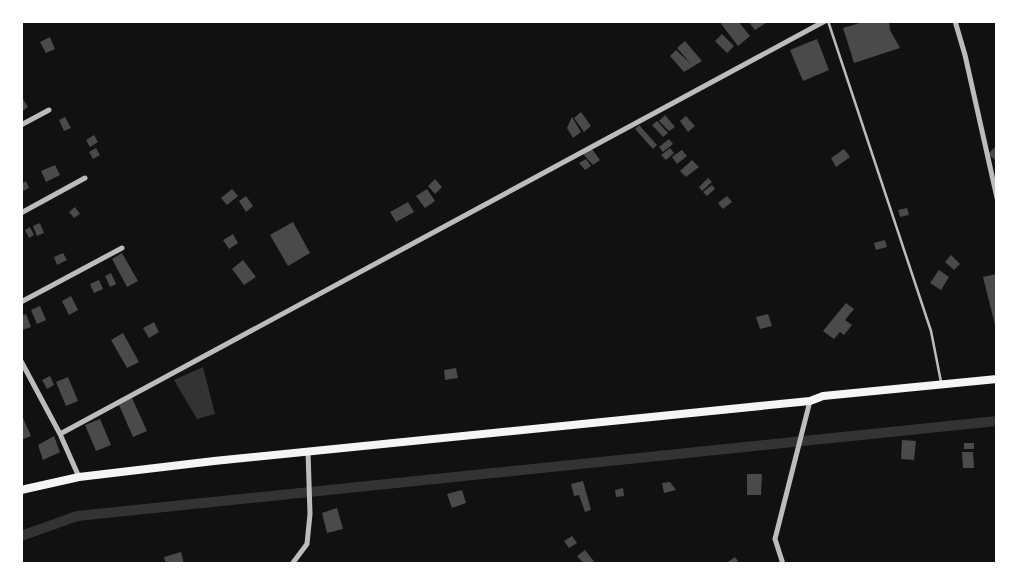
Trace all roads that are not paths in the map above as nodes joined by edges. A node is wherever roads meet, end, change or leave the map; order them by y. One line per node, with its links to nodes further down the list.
1 (827, 21): 12 (lane); 14 (street)
2 (955, 21): 6 (street)
3 (49, 110): 4 (street)
4 (21, 125)
5 (85, 178): 7 (street)
6 (997, 198)
7 (21, 213)
8 (122, 248): 9 (street)
9 (21, 302)
10 (21, 361): 14 (street)
11 (997, 379): 12 (main road)
12 (941, 384): 13 (main road)
13 (810, 401): 15 (main road); 19 (street)
14 (60, 434): 16 (street)
15 (308, 451): 16 (main road); 18 (street)
16 (79, 477): 17 (main road)
17 (21, 490)
18 (292, 564)
19 (783, 564)

